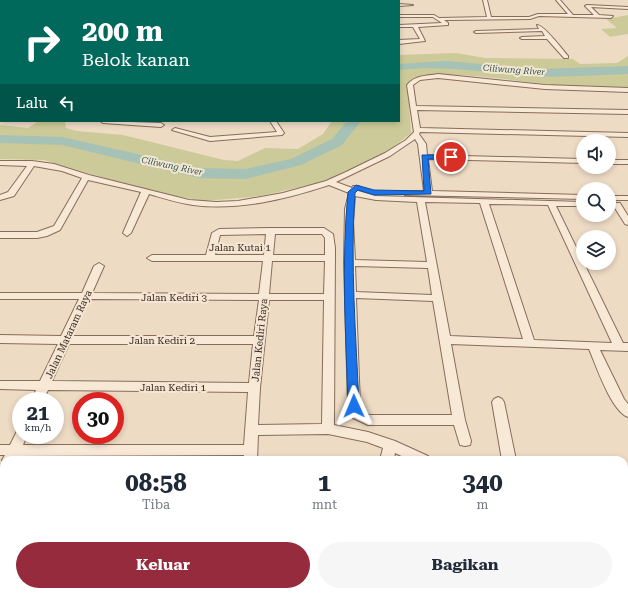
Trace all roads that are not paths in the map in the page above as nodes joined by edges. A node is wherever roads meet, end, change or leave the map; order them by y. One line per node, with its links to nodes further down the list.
1 (486, 0): 13 (street)
2 (558, 0): 10 (street)
3 (604, 1): 6 (street)
4 (400, 5): 5 (street)
5 (411, 5)
6 (612, 8): 7 (street); 8 (street); 11 (street)
7 (628, 8)
8 (618, 13)
9 (400, 16): 15 (street)
10 (572, 16): 11 (street); 14 (street)
11 (597, 16): 12 (street)
12 (612, 17)
13 (489, 18): 14 (street); 15 (street)
14 (525, 18): 18 (street)
15 (439, 19): 17 (street)
16 (400, 26): 17 (street)
17 (415, 26): 22 (street)
18 (544, 30): 19 (street); 20 (street)
19 (476, 32)
20 (548, 37): 21 (street); 23 (street)
21 (522, 38)
22 (400, 42)
23 (566, 57)
24 (628, 90): 25 (street)
25 (414, 108): 26 (street); 31 (street)
26 (628, 112)
27 (116, 122): 29 (street)
28 (274, 122): 30 (street)
29 (161, 125)
30 (174, 130)
31 (417, 132): 32 (street); 33 (street); 40 (street)
32 (628, 135)
33 (424, 157): 34 (street); 43 (street)
34 (576, 161)
35 (616, 162): 36 (street)
36 (628, 162)
37 (0, 163): 38 (street)
38 (32, 163): 39 (street); 45 (street)
39 (86, 177): 42 (street); 57 (street)
40 (333, 181): 41 (street); 42 (street)
41 (354, 190): 43 (street); 62 (street)
42 (146, 191): 56 (street)
43 (424, 196): 44 (street); 48 (street); 64 (street)
44 (576, 197)
45 (0, 198)
46 (616, 198): 47 (street)
47 (628, 198)
48 (484, 202): 49 (street); 75 (street)
49 (551, 204): 50 (street); 77 (street)
50 (576, 204)
51 (616, 205): 52 (street)
52 (628, 205)
53 (616, 208): 54 (street)
54 (628, 222)
55 (271, 231): 59 (street); 60 (street); 61 (street, Jalan Kediri Raya)
56 (127, 233)
57 (0, 235)
58 (152, 258): 59 (street, Jalan Kutai 1)
59 (210, 258): 61 (street, Jalan Kutai 1)
60 (328, 258): 61 (street, Jalan Kutai 1); 69 (street)
61 (268, 259): 68 (street, Jalan Kediri Raya)
62 (349, 263): 64 (street); 65 (street)
63 (99, 266): 67 (street, Jalan Mataram Raya)
64 (431, 266): 70 (street)
65 (351, 295): 70 (street); 84 (street)
66 (0, 296): 67 (street, Jalan Kediri 3)
67 (85, 297): 68 (street, Jalan Kediri 3); 72 (street, Jalan Mataram Raya)
68 (263, 297): 69 (street, Jalan Kediri 3); 73 (street, Jalan Kediri Raya)
69 (329, 297): 85 (street)
70 (437, 298): 74 (street)
71 (0, 339): 72 (street, Jalan Kediri 2)
72 (65, 339): 73 (street, Jalan Kediri 2); 79 (street, Jalan Mataram Raya)
73 (259, 340): 80 (street, Jalan Kediri Raya)
74 (445, 340): 75 (street); 84 (street)
75 (530, 343): 76 (street)
76 (593, 346): 77 (street); 83 (street)
77 (624, 347)
78 (0, 385): 79 (street, Jalan Kediri 1)
79 (44, 386): 80 (street, Jalan Kediri 1); 81 (street, Jalan Mataram Raya)
80 (254, 388): 86 (street, Jalan Kediri Raya)
81 (41, 392)
82 (498, 402): 97 (street)
83 (628, 412)
84 (459, 420): 87 (street)
85 (328, 429): 86 (street); 89 (street)
86 (252, 430): 93 (street, Jalan Kediri Raya)
87 (465, 441)
88 (17, 444): 91 (street)
89 (390, 445): 95 (street); 96 (street)
90 (0, 450): 91 (street)
91 (12, 455): 92 (street)
92 (89, 455): 94 (street)
93 (251, 455): 94 (street)
94 (165, 456)
95 (388, 456)
96 (414, 456)
97 (508, 456)

